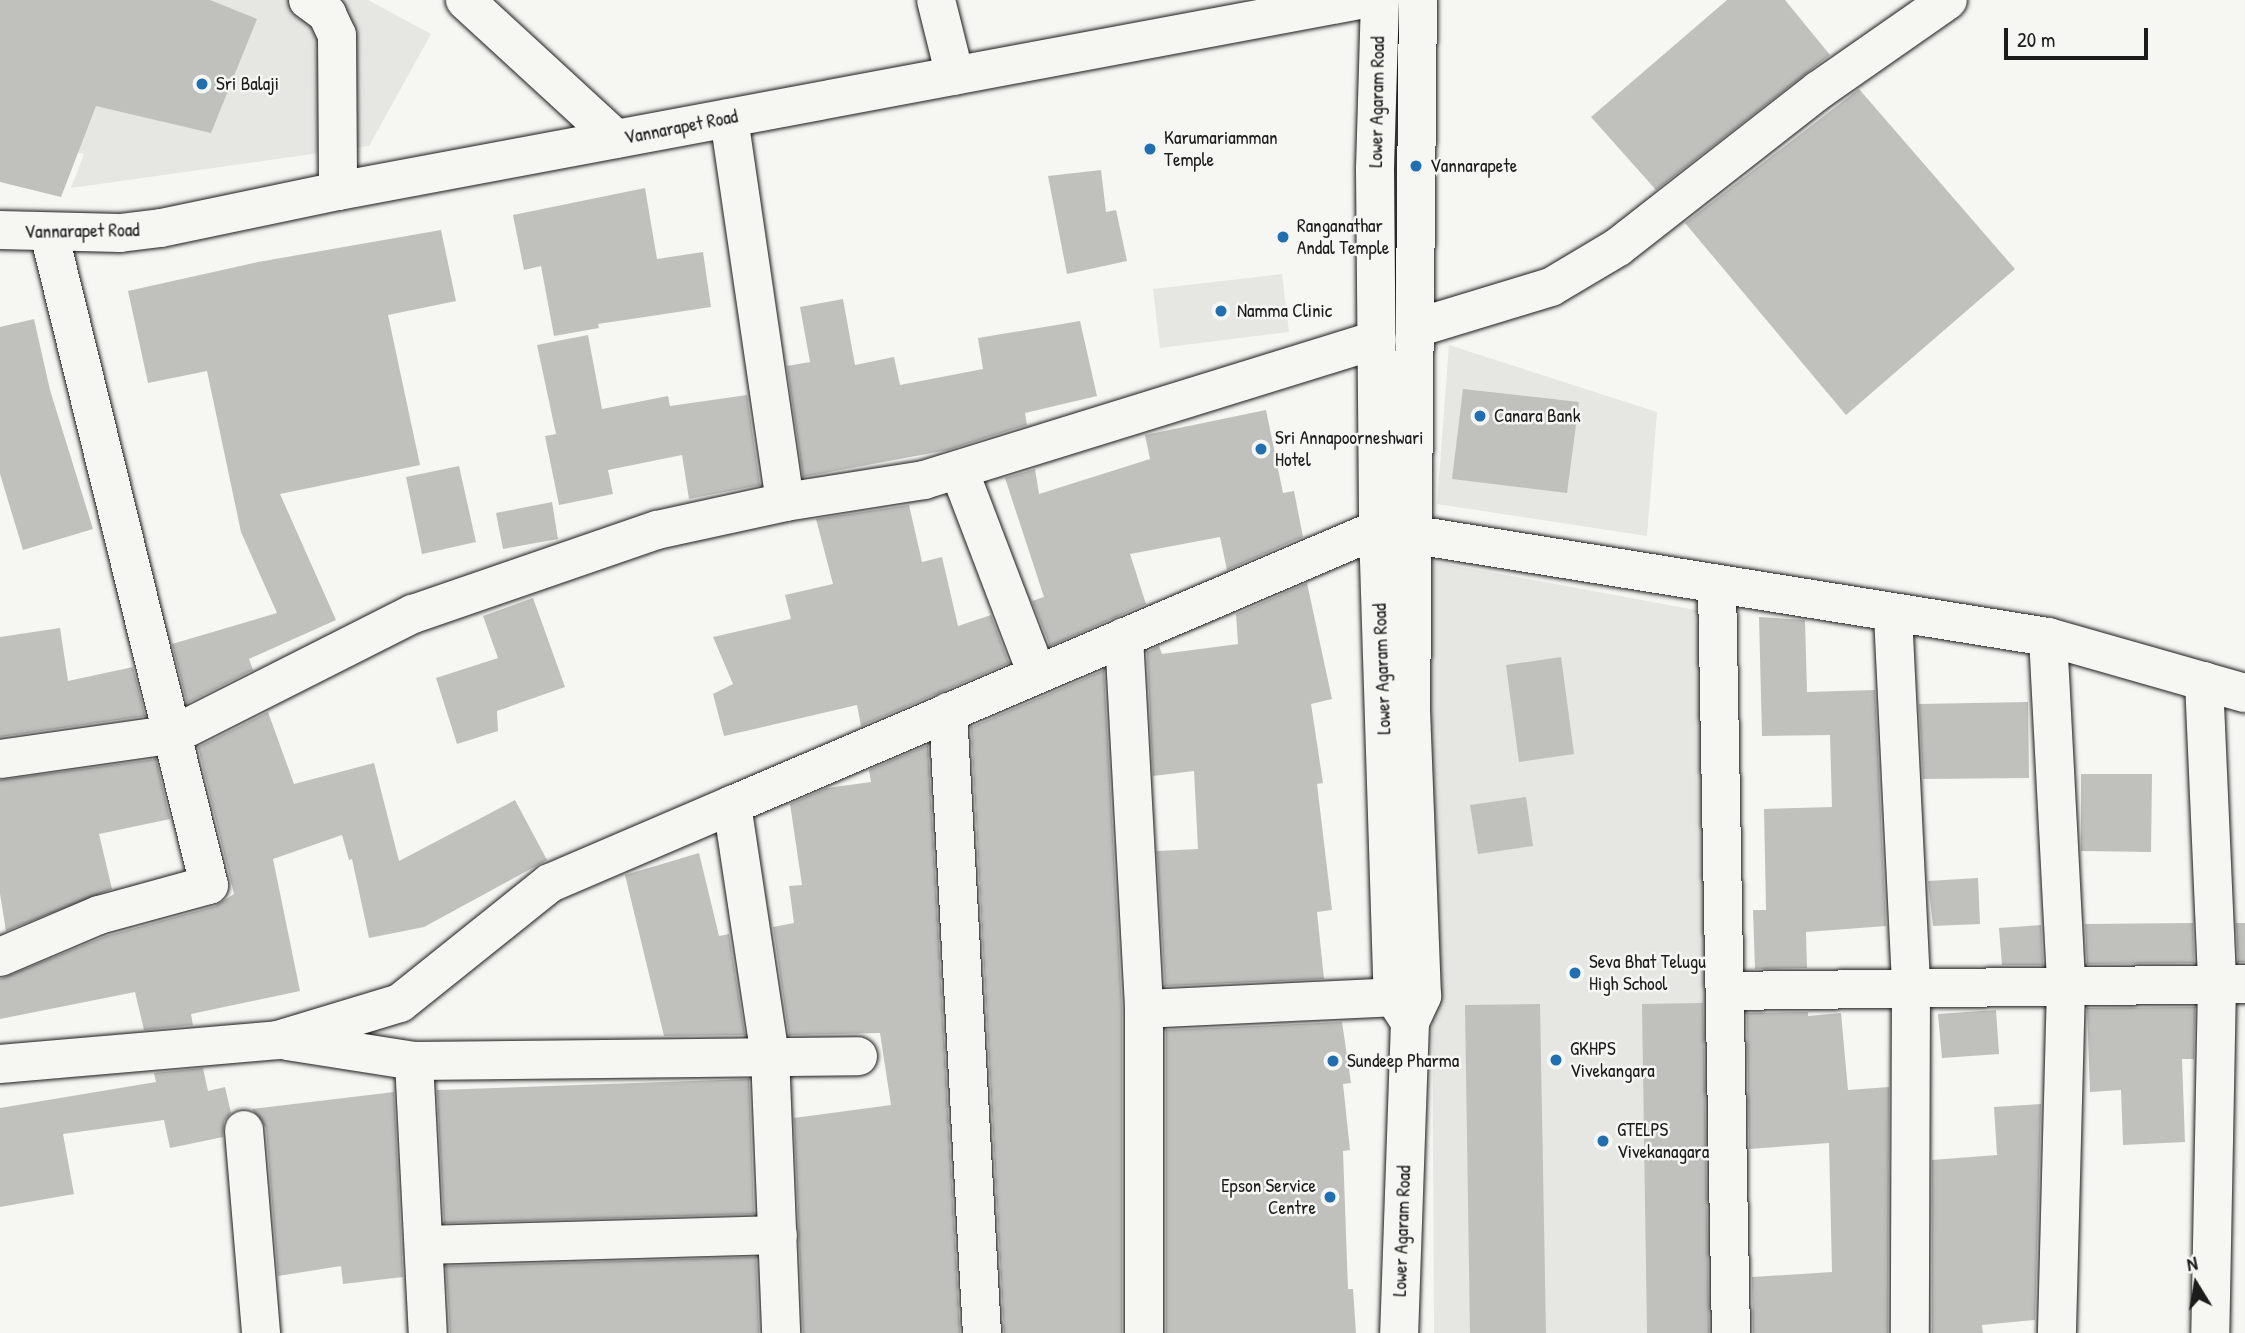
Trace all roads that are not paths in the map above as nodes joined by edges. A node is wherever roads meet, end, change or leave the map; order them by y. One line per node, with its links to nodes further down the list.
1 (308, 0): 11 (street)
2 (936, 0): 8 (street)
3 (1360, 0): 8 (street, Vannarapet Road)
4 (1380, 0): 15 (street, Lower Agaram Road)
5 (1418, 0): 14 (street)
6 (1948, 0): 14 (street)
7 (487, 7): 10 (street)
8 (955, 76): 9 (street, Vannarapet Road)
9 (729, 118): 10 (street, Vannarapet Road); 17 (street)
10 (616, 139): 11 (street, Vannarapet Road)
11 (338, 191): 13 (street, Vannarapet Road)
12 (0, 230): 13 (street, Vannarapet Road)
13 (49, 233): 27 (street)
14 (1416, 328): 18 (street)
15 (1377, 340): 16 (street); 18 (street, Lower Agaram Road)
16 (959, 470): 17 (street); 23 (street)
17 (785, 502): 27 (street)
18 (1396, 531): 19 (street); 21 (street); 35 (street, Lower Agaram Road)
19 (1717, 586): 20 (street); 34 (street)
20 (1894, 615): 22 (street); 33 (street)
21 (1124, 637): 23 (street); 36 (street)
22 (2048, 637): 24 (street); 32 (street)
23 (1037, 674): 26 (street)
24 (2204, 681): 25 (street); 31 (street)
25 (2245, 693)
26 (948, 712): 29 (street); 48 (street)
27 (174, 734): 28 (street); 30 (street)
28 (0, 759)
29 (732, 805): 37 (street); 38 (street)
30 (0, 957)
31 (2231, 984): 32 (street); 54 (street)
32 (2066, 986): 33 (street); 53 (street)
33 (1911, 989): 34 (street); 52 (street)
34 (1727, 991): 51 (street)
35 (1408, 1005): 36 (street); 50 (street, Lower Agaram Road)
36 (1144, 1009): 49 (street)
37 (278, 1040): 40 (street); 41 (street)
38 (770, 1055): 39 (street); 40 (street); 43 (street)
39 (858, 1056)
40 (414, 1061): 44 (street)
41 (0, 1064)
42 (244, 1130): 45 (street)
43 (778, 1235): 44 (street); 47 (street)
44 (425, 1245): 46 (street)
45 (261, 1333)
46 (428, 1333)
47 (781, 1333)
48 (982, 1333)
49 (1144, 1333)
50 (1399, 1333)
51 (1731, 1333)
52 (1910, 1333)
53 (2057, 1333)
54 (2210, 1333)

